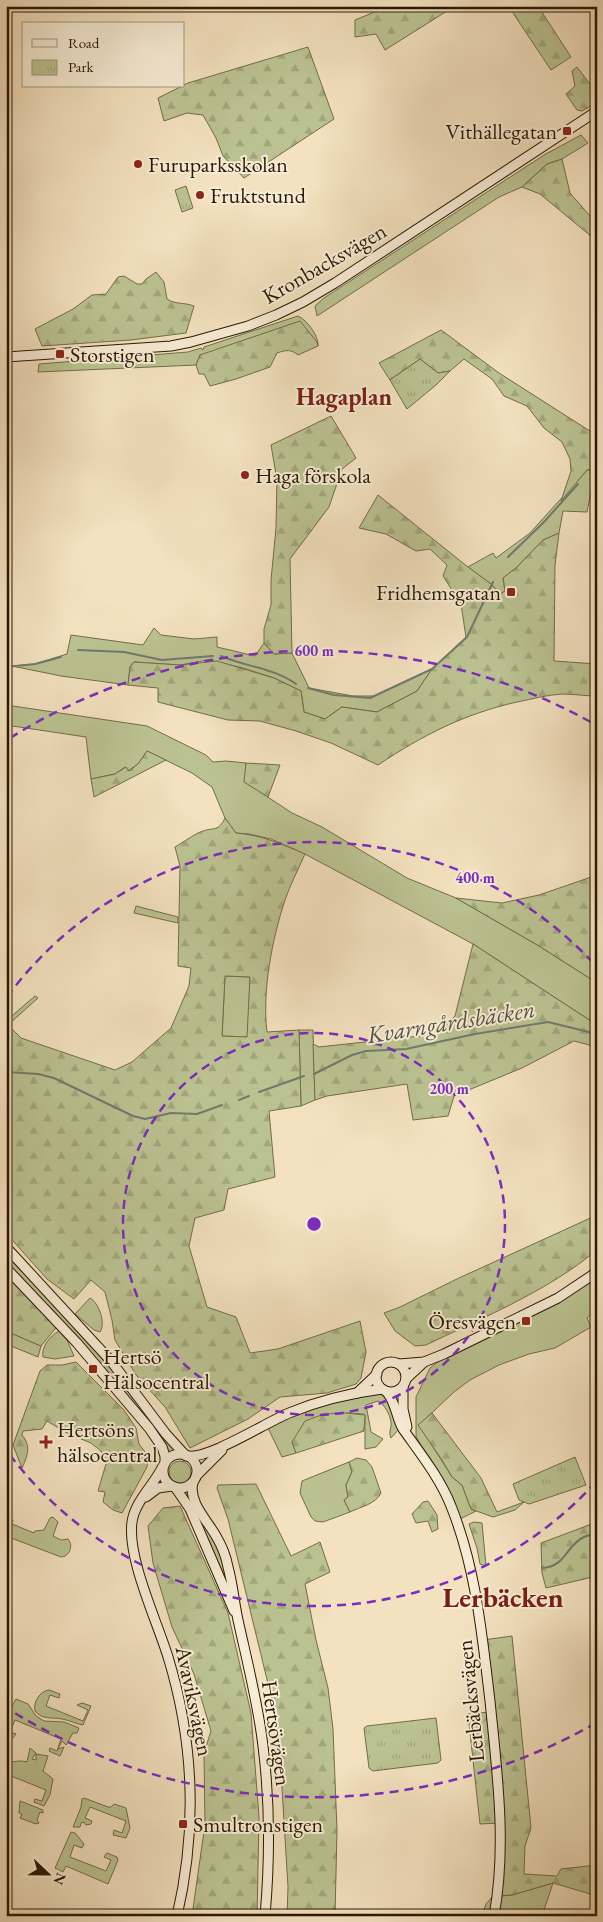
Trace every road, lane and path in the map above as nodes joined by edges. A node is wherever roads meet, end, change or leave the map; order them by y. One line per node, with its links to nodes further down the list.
1 (597, 111): 2 (street, Kronbacksvägen)
2 (6, 357)
3 (6, 1247): 14 (street)
4 (6, 1268): 15 (street)
5 (597, 1272): 6 (street)
6 (424, 1362): 7 (street); 9 (street)
7 (398, 1364): 8 (street); 9 (street)
8 (377, 1374): 10 (street); 11 (street)
9 (405, 1383): 10 (street); 12 (street, Lerbäcksvägen)
10 (384, 1390): 11 (street); 12 (street, Lerbäcksvägen)
11 (357, 1392): 13 (street)
12 (410, 1437): 22 (street, Lerbäcksvägen)
13 (232, 1442): 14 (street); 16 (street)
14 (187, 1456): 15 (street); 16 (street)
15 (164, 1465): 17 (street); 18 (street, Avaviksvägen)
16 (194, 1479): 17 (street); 19 (street, Hertsövägen)
17 (173, 1487): 18 (street); 19 (street, Hertsövägen)
18 (142, 1500): 20 (street, Avaviksvägen)
19 (237, 1618): 21 (street, Hertsövägen)
20 (177, 1916)
21 (265, 1916)
22 (494, 1916)

